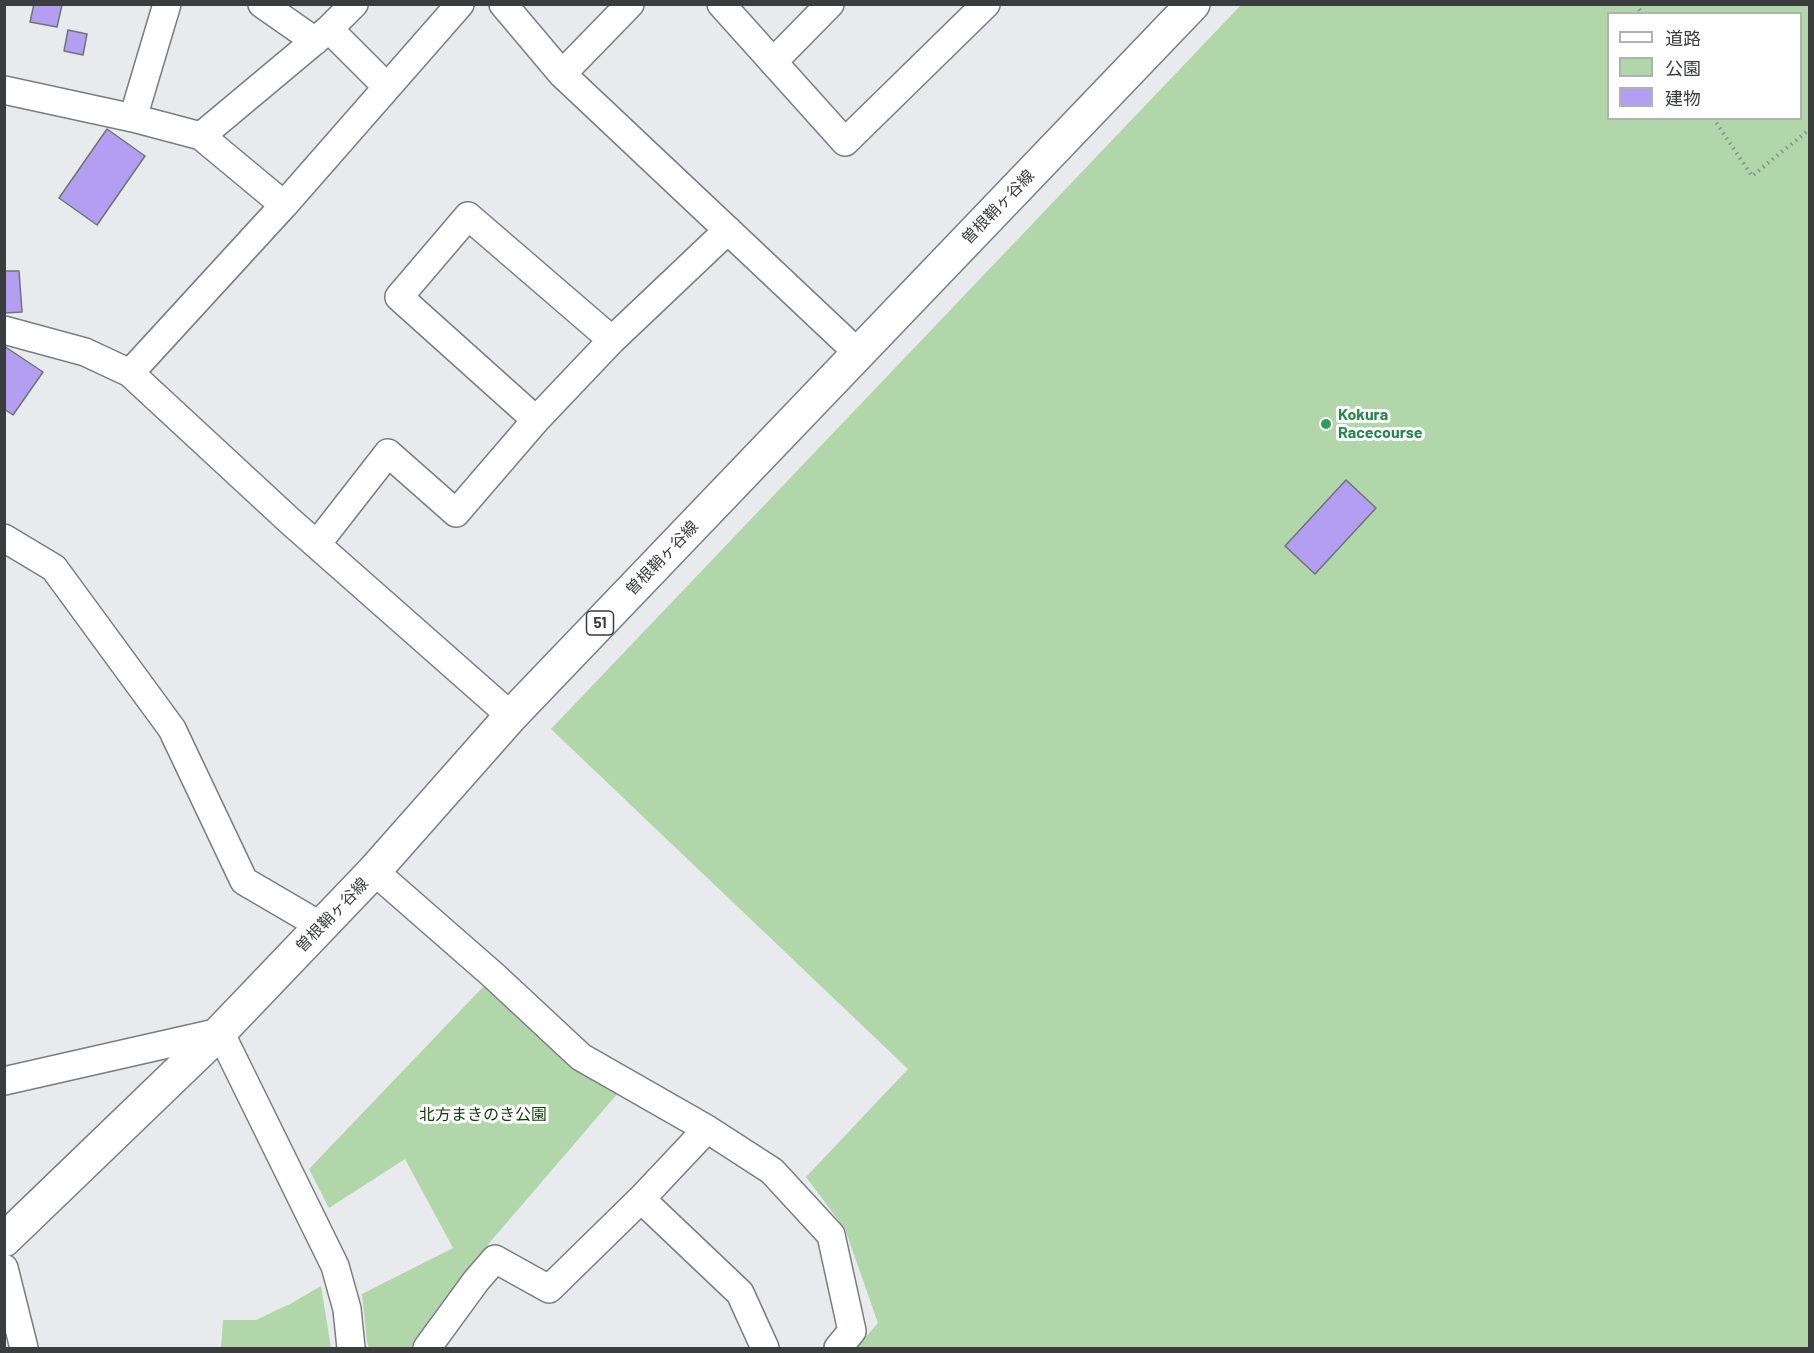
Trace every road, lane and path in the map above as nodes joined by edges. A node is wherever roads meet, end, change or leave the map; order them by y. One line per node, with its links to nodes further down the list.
1 (167, 4): 16 (street)
2 (262, 4): 11 (street)
3 (354, 4): 11 (street)
4 (460, 4): 14 (street)
5 (503, 4): 13 (street)
6 (630, 4): 13 (street)
7 (721, 4): 12 (street)
8 (830, 4): 12 (street)
9 (986, 4): 12 (street)
10 (1188, 6): 24 (main road, 曽根鞘ヶ谷線 / 51)
11 (322, 35): 14 (street); 19 (street)
12 (773, 62)
13 (562, 74): 21 (street)
14 (387, 87): 20 (street)
15 (4, 90): 16 (street)
16 (133, 118): 19 (street)
17 (1714, 120): 18 (path)
18 (1809, 129)
19 (201, 136): 20 (street)
20 (284, 205): 25 (street)
21 (728, 231): 23 (street); 24 (street)
22 (4, 330): 25 (street)
23 (612, 340): 26 (street); 26 (street)
24 (858, 354): 29 (main road, 曽根鞘ヶ谷線 / 51)
25 (130, 373): 28 (street)
26 (536, 420): 28 (street)
27 (4, 538): 31 (street)
28 (317, 544): 29 (street)
29 (511, 716): 30 (main road, 曽根鞘ヶ谷線 / 51)
30 (374, 871): 31 (main road, 曽根鞘ヶ谷線 / 51); 34 (street)
31 (321, 926): 32 (main road, 曽根鞘ヶ谷線 / 51)
32 (220, 1032): 33 (street); 36 (main road, 曽根鞘ヶ谷線 / 51); 39 (street)
33 (4, 1081)
34 (707, 1129): 35 (street); 42 (street)
35 (641, 1199): 40 (street); 41 (street)
36 (4, 1240)
37 (4, 1268): 38 (street)
38 (24, 1348)
39 (351, 1348)
40 (427, 1348)
41 (765, 1348)
42 (838, 1348)

